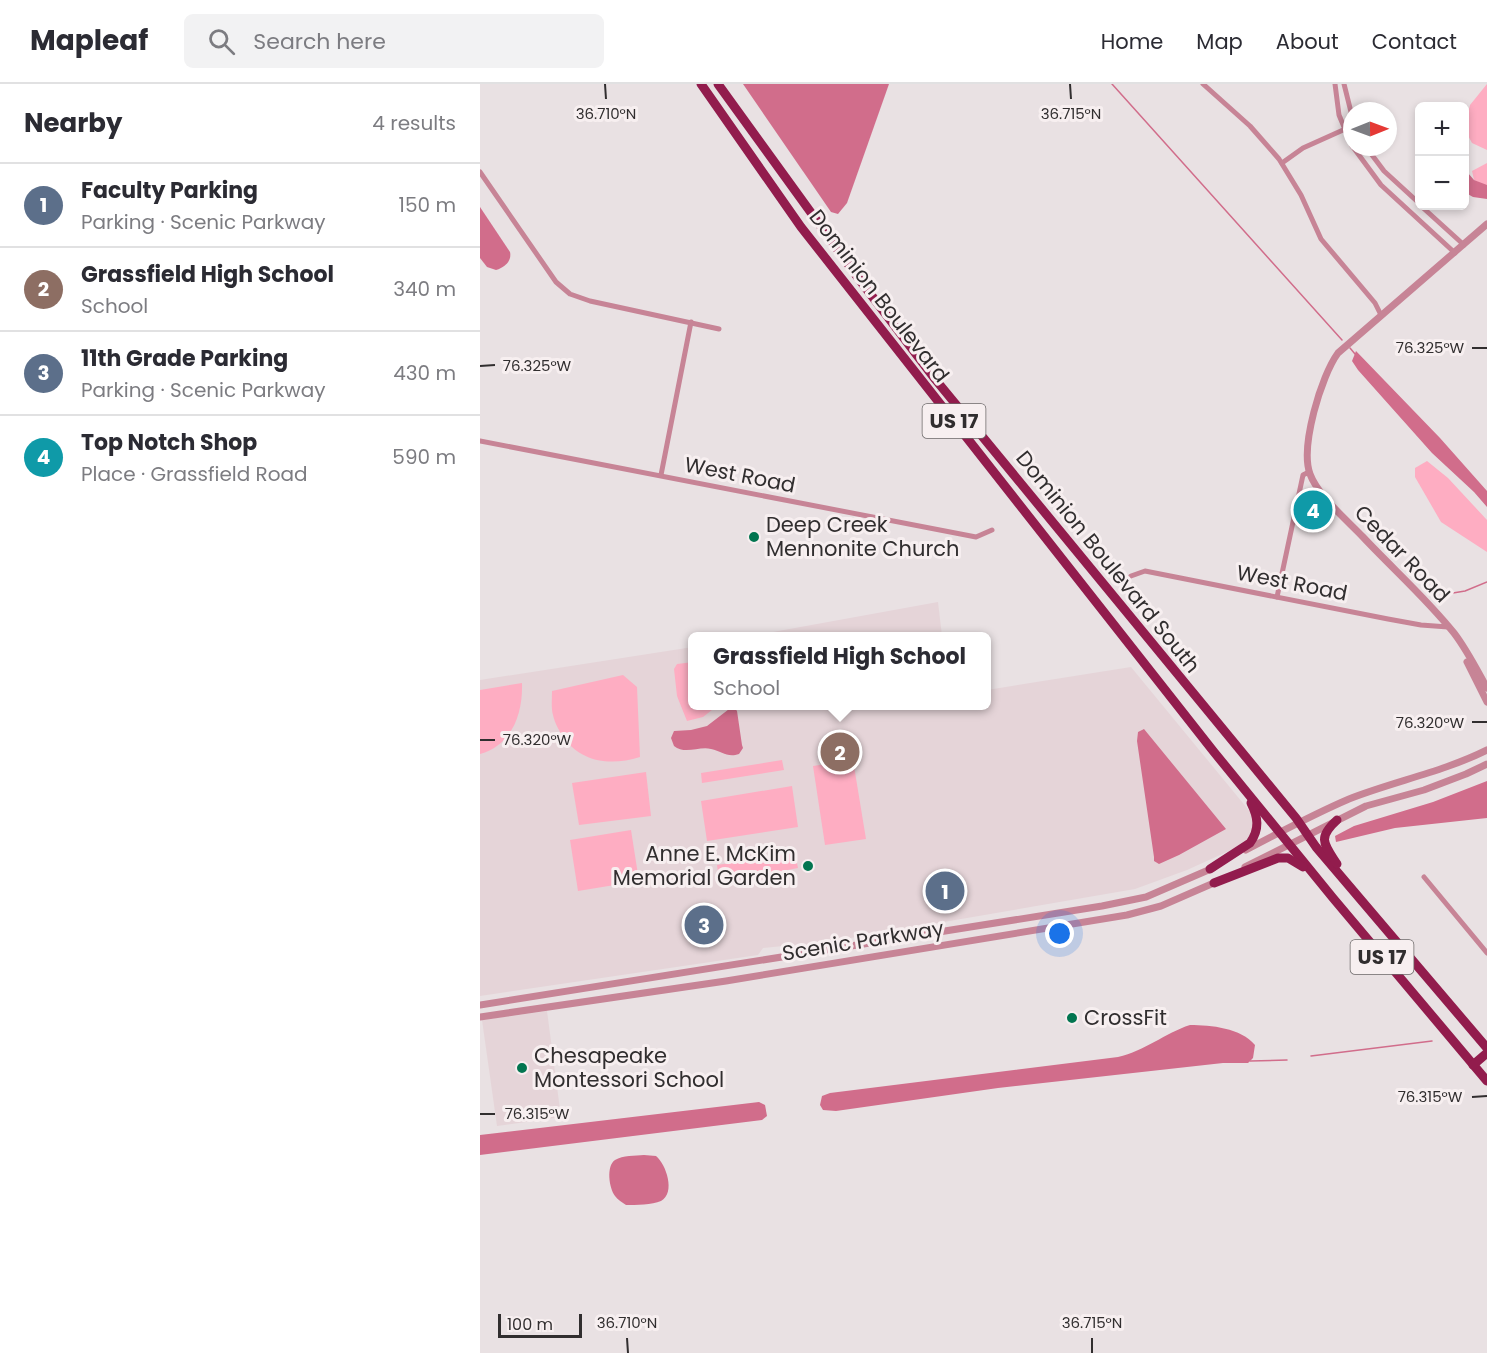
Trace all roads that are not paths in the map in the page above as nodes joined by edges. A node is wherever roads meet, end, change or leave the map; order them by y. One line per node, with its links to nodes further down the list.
1 (701, 84): 30 (highway, Dominion Boulevard / US 17)
2 (718, 84): 29 (highway, Dominion Boulevard South / US 17)
3 (1203, 84): 11 (street)
4 (1335, 84): 7 (street)
5 (1344, 84): 6 (street)
6 (1348, 102)
7 (1343, 126)
8 (1343, 129): 11 (street)
9 (1359, 156): 17 (street)
10 (1373, 156): 13 (street)
11 (1282, 163): 18 (street)
12 (480, 172): 19 (street)
13 (1415, 200)
14 (1426, 210): 16 (street)
15 (1487, 224): 16 (street)
16 (1464, 245): 17 (street)
17 (1455, 253): 18 (street)
18 (1381, 315): 22 (street)
19 (691, 322): 20 (street); 23 (street)
20 (719, 328)
21 (480, 441): 23 (street, West Road)
22 (1309, 472): 26 (street); 27 (street, Cedar Road)
23 (661, 476): 24 (street, West Road)
24 (992, 530)
25 (1131, 576): 26 (street, West Road)
26 (1277, 597): 27 (street, West Road)
27 (1448, 627): 28 (street, Cedar Road)
28 (1458, 640): 31 (street, Cedar Road); 32 (street)
29 (1152, 645): 30 (highway); 37 (highway, Dominion Boulevard South / US 17)
30 (1138, 655): 35 (highway, Dominion Boulevard / US 17)
31 (1487, 688)
32 (1487, 702)
33 (1486, 750): 37 (street, Scenic Parkway)
34 (1487, 764): 36 (street, Scenic Parkway)
35 (1226, 767): 38 (highway, US 17); 41 (highway)
36 (1337, 820): 39 (street, Scenic Parkway); 45 (highway)
37 (1300, 823): 38 (street, Scenic Parkway); 39 (highway, Dominion Boulevard South / US 17)
38 (1281, 832): 40 (highway, US 17); 41 (street, Scenic Parkway)
39 (1307, 835): 40 (street, Scenic Parkway); 45 (highway, Dominion Boulevard South / US 17)
40 (1289, 844): 43 (street, Scenic Parkway); 44 (highway, US 17)
41 (1210, 869): 47 (street, Scenic Parkway)
42 (1424, 878): 46 (street)
43 (1214, 883): 44 (highway); 48 (street, Scenic Parkway)
44 (1324, 888): 50 (highway, US 17)
45 (1355, 891): 49 (highway, Dominion Boulevard South / US 17)
46 (1487, 953)
47 (480, 1005)
48 (480, 1017)
49 (1487, 1051): 50 (highway)
50 (1473, 1065): 51 (highway, US 17)
51 (1487, 1081)

